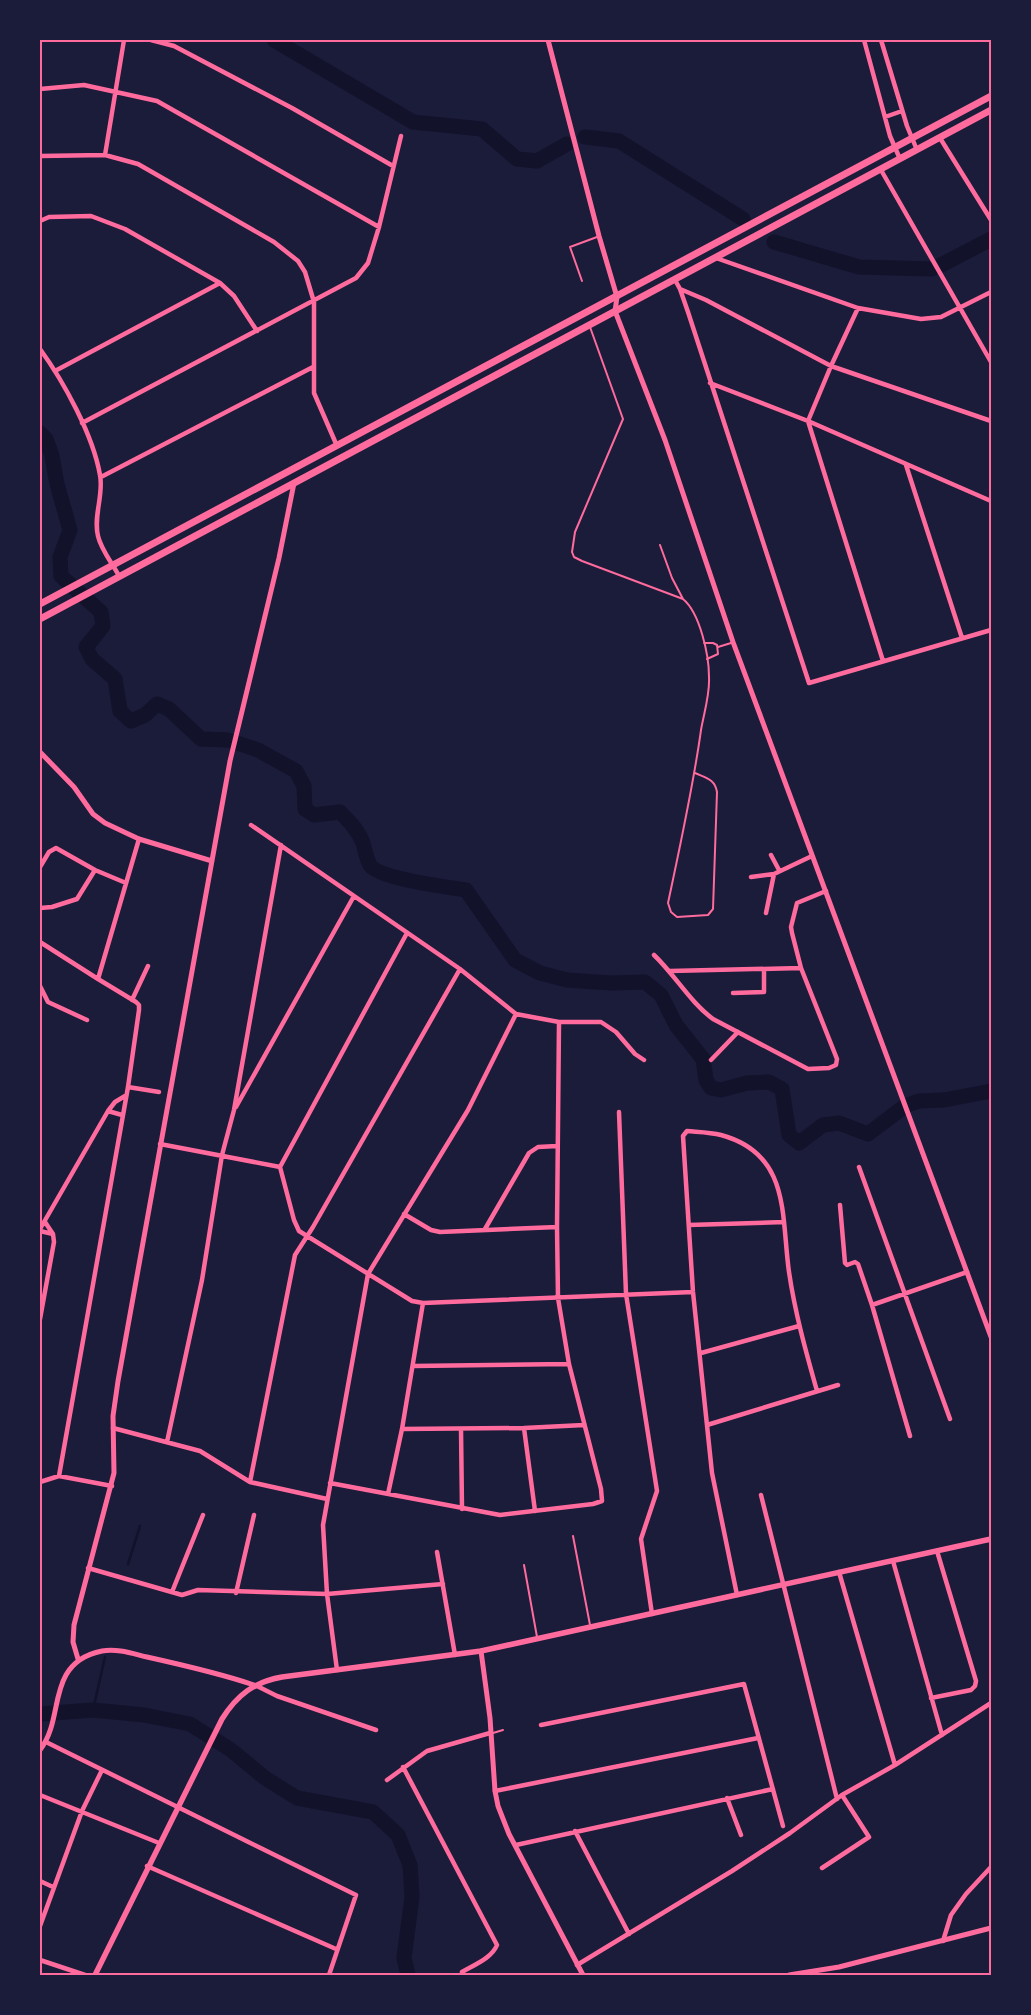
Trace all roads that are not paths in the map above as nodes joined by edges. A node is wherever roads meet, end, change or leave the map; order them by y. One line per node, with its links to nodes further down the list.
1 (124, 40): 9 (street)
2 (151, 40): 7 (street)
3 (177, 40): 7 (street)
4 (548, 40): 27 (street)
5 (864, 40): 13 (street)
6 (881, 40): 12 (street)
7 (174, 46): 22 (street)
8 (40, 89): 9 (street)
9 (116, 91): 19 (street); 26 (street)
10 (991, 96): 16 (main road)
11 (991, 110): 15 (main road)
12 (902, 111): 13 (street); 16 (street)
13 (885, 117): 17 (street)
14 (401, 136): 22 (street)
15 (940, 138): 18 (main road); 24 (street)
16 (912, 139): 17 (main road); 18 (street)
17 (895, 148): 21 (street); 34 (main road)
18 (917, 150): 21 (main road)
19 (105, 155): 20 (street); 35 (street)
20 (40, 156)
21 (900, 159): 23 (main road)
22 (393, 166): 26 (street)
23 (881, 170): 28 (main road); 37 (street)
24 (991, 220)
25 (40, 222): 31 (street)
26 (379, 227): 35 (street)
27 (599, 236): 30 (lane); 34 (street)
28 (716, 258): 29 (main road); 36 (street)
29 (675, 280): 32 (street); 38 (main road)
30 (582, 282)
31 (220, 283): 40 (street); 45 (street)
32 (680, 289): 43 (street); 46 (street)
33 (991, 292): 37 (street)
34 (617, 297): 38 (street); 50 (main road)
35 (314, 302): 40 (street); 44 (street)
36 (858, 308): 37 (street); 43 (street)
37 (960, 308): 42 (street)
38 (615, 311): 39 (main road); 63 (street)
39 (589, 326): 53 (main road); 58 (lane)
40 (257, 331): 49 (street)
41 (40, 349): 45 (street)
42 (991, 362)
43 (830, 366): 47 (street); 48 (street)
44 (313, 367): 50 (street); 52 (street)
45 (55, 371): 49 (street)
46 (710, 383): 47 (street); 67 (street)
47 (808, 421): 51 (street); 67 (street)
48 (991, 421)
49 (82, 423): 52 (street)
50 (337, 446): 56 (main road)
51 (906, 465): 54 (street); 62 (street)
52 (101, 477): 56 (street)
53 (294, 483): 57 (main road); 75 (street)
54 (991, 500)
55 (660, 545): 58 (lane)
56 (113, 565): 57 (street); 59 (main road)
57 (119, 576): 60 (main road)
58 (683, 598): 64 (lane)
59 (40, 604)
60 (40, 619)
61 (991, 630): 62 (street)
62 (962, 638): 67 (street)
63 (733, 642): 65 (lane); 74 (street)
64 (704, 643): 65 (lane); 66 (lane)
65 (718, 647): 66 (lane)
66 (707, 659): 69 (lane)
67 (883, 662)
68 (40, 752): 71 (street)
69 (695, 773): 69 (lane)
70 (251, 825): 72 (street)
71 (139, 839): 75 (street); 81 (street)
72 (282, 845): 83 (street); 107 (street)
73 (771, 855): 78 (street)
74 (812, 856): 78 (street); 82 (street)
75 (212, 861): 111 (street)
76 (40, 867): 77 (street)
77 (95, 870): 81 (street); 84 (street)
78 (779, 870): 79 (street)
79 (774, 874): 80 (street); 85 (street)
80 (751, 877)
81 (126, 883): 94 (street)
82 (826, 891): 90 (street); 126 (street)
83 (354, 896): 86 (street); 107 (street)
84 (40, 908)
85 (766, 913)
86 (407, 933): 91 (street); 114 (street)
87 (40, 942): 94 (street)
88 (654, 955): 93 (street)
89 (148, 966): 97 (street)
90 (801, 968): 92 (street); 101 (street)
91 (460, 969): 98 (street); 125 (street)
92 (764, 970): 93 (street); 96 (street)
93 (670, 971): 101 (street)
94 (98, 979): 97 (street)
95 (40, 986): 99 (street)
96 (733, 993)
97 (132, 1000): 104 (street)
98 (516, 1014): 100 (street); 117 (street)
99 (87, 1020)
100 (560, 1022): 102 (street); 112 (street)
101 (738, 1032): 103 (street)
102 (644, 1060)
103 (711, 1060)
104 (128, 1087): 105 (street); 106 (street)
105 (159, 1092)
106 (125, 1096): 108 (street); 110 (street)
107 (234, 1110): 113 (street)
108 (108, 1111): 110 (street); 118 (street)
109 (620, 1112): 129 (street)
110 (122, 1114): 151 (street)
111 (160, 1144): 113 (street); 145 (street)
112 (558, 1146): 121 (street); 122 (street)
113 (222, 1155): 114 (street); 150 (street)
114 (280, 1167): 125 (street)
115 (859, 1168): 130 (street)
116 (840, 1205): 133 (street)
117 (404, 1214): 122 (street); 127 (street)
118 (45, 1222): 123 (street); 124 (street)
119 (784, 1222): 120 (street); 120 (street); 135 (street)
120 (689, 1224): 128 (street)
121 (557, 1226): 122 (street); 131 (street)
122 (485, 1229)
123 (40, 1230): 124 (street)
124 (53, 1234): 134 (street)
125 (307, 1236): 127 (street); 153 (street)
126 (967, 1272): 130 (street); 136 (street)
127 (368, 1274): 132 (street); 154 (street)
128 (693, 1292): 129 (street); 137 (street)
129 (626, 1294): 131 (street); 177 (street)
130 (904, 1294): 133 (street); 142 (street)
131 (558, 1298): 132 (street); 138 (street)
132 (423, 1303): 139 (street)
133 (872, 1305): 149 (street)
134 (40, 1319)
135 (799, 1326): 137 (street); 141 (street)
136 (991, 1337)
137 (700, 1353): 144 (street)
138 (569, 1364): 139 (street); 143 (street)
139 (413, 1366): 148 (street)
140 (838, 1384): 141 (street)
141 (817, 1391): 144 (street)
142 (950, 1420)
143 (584, 1425): 147 (street); 160 (street)
144 (707, 1425): 176 (street)
145 (113, 1428): 150 (street); 155 (street)
146 (461, 1428): 147 (street); 148 (street); 159 (street)
147 (524, 1428): 160 (street)
148 (402, 1429): 156 (street)
149 (910, 1436)
150 (168, 1442): 153 (street)
151 (58, 1476): 152 (street); 155 (street)
152 (40, 1482)
153 (250, 1482): 158 (street)
154 (330, 1483): 156 (street); 158 (street)
155 (112, 1486): 169 (street)
156 (388, 1494): 159 (street)
157 (761, 1496): 172 (street)
158 (327, 1499): 175 (street)
159 (462, 1509): 160 (street)
160 (535, 1511)
161 (203, 1515): 173 (street)
162 (254, 1515): 174 (street)
163 (574, 1536): 178 (lane)
164 (991, 1539): 165 (main road)
165 (937, 1551): 167 (main road); 185 (street)
166 (437, 1552): 171 (street)
167 (893, 1560): 170 (main road); 185 (street)
168 (524, 1565): 179 (lane)
169 (88, 1568): 173 (street); 182 (street)
170 (839, 1572): 172 (main road); 195 (street)
171 (442, 1584): 175 (street); 181 (street)
172 (782, 1585): 176 (main road); 204 (street)
173 (172, 1592): 174 (street)
174 (236, 1593): 175 (street)
175 (327, 1594): 183 (street)
176 (737, 1595): 177 (main road)
177 (652, 1614): 178 (main road)
178 (591, 1628): 179 (main road)
179 (537, 1639): 180 (main road)
180 (481, 1651): 181 (main road); 190 (street)
181 (455, 1655): 183 (main road)
182 (78, 1659): 184 (street); 193 (street)
183 (337, 1670): 184 (main road)
184 (254, 1685): 188 (street); 205 (main road)
185 (931, 1698): 191 (street)
186 (991, 1703): 191 (street)
187 (541, 1725): 192 (street)
188 (376, 1730)
189 (503, 1730): 190 (lane)
190 (490, 1733): 196 (street); 200 (street)
191 (942, 1735): 195 (street)
192 (758, 1738): 199 (street); 200 (street)
193 (46, 1742): 194 (street); 197 (street)
194 (40, 1750)
195 (895, 1765): 202 (street)
196 (403, 1767): 198 (street); 224 (street)
197 (102, 1770): 205 (street); 206 (street)
198 (387, 1780)
199 (772, 1789): 203 (street); 207 (street)
200 (494, 1791): 211 (street)
201 (40, 1795): 206 (street)
202 (842, 1795): 204 (street); 214 (street)
203 (727, 1798): 208 (street); 209 (street)
204 (837, 1799): 219 (street)
205 (177, 1807): 210 (main road); 221 (street)
206 (82, 1811): 210 (street); 216 (street)
207 (783, 1826)
208 (575, 1831): 211 (street); 219 (street)
209 (741, 1836)
210 (159, 1843): 212 (main road)
211 (516, 1845): 223 (street)
212 (148, 1866): 221 (street); 226 (main road)
213 (991, 1867): 220 (street)
214 (822, 1868)
215 (40, 1881): 216 (street)
216 (53, 1887): 217 (street)
217 (40, 1926)
218 (991, 1928): 220 (street)
219 (629, 1934): 223 (street)
220 (943, 1941): 229 (street)
221 (336, 1949): 227 (street)
222 (40, 1960): 225 (street)
223 (577, 1965): 228 (street)
224 (462, 1972)
225 (85, 1975)
226 (95, 1975)
227 (328, 1975)
228 (581, 1975)
229 (789, 1975)

